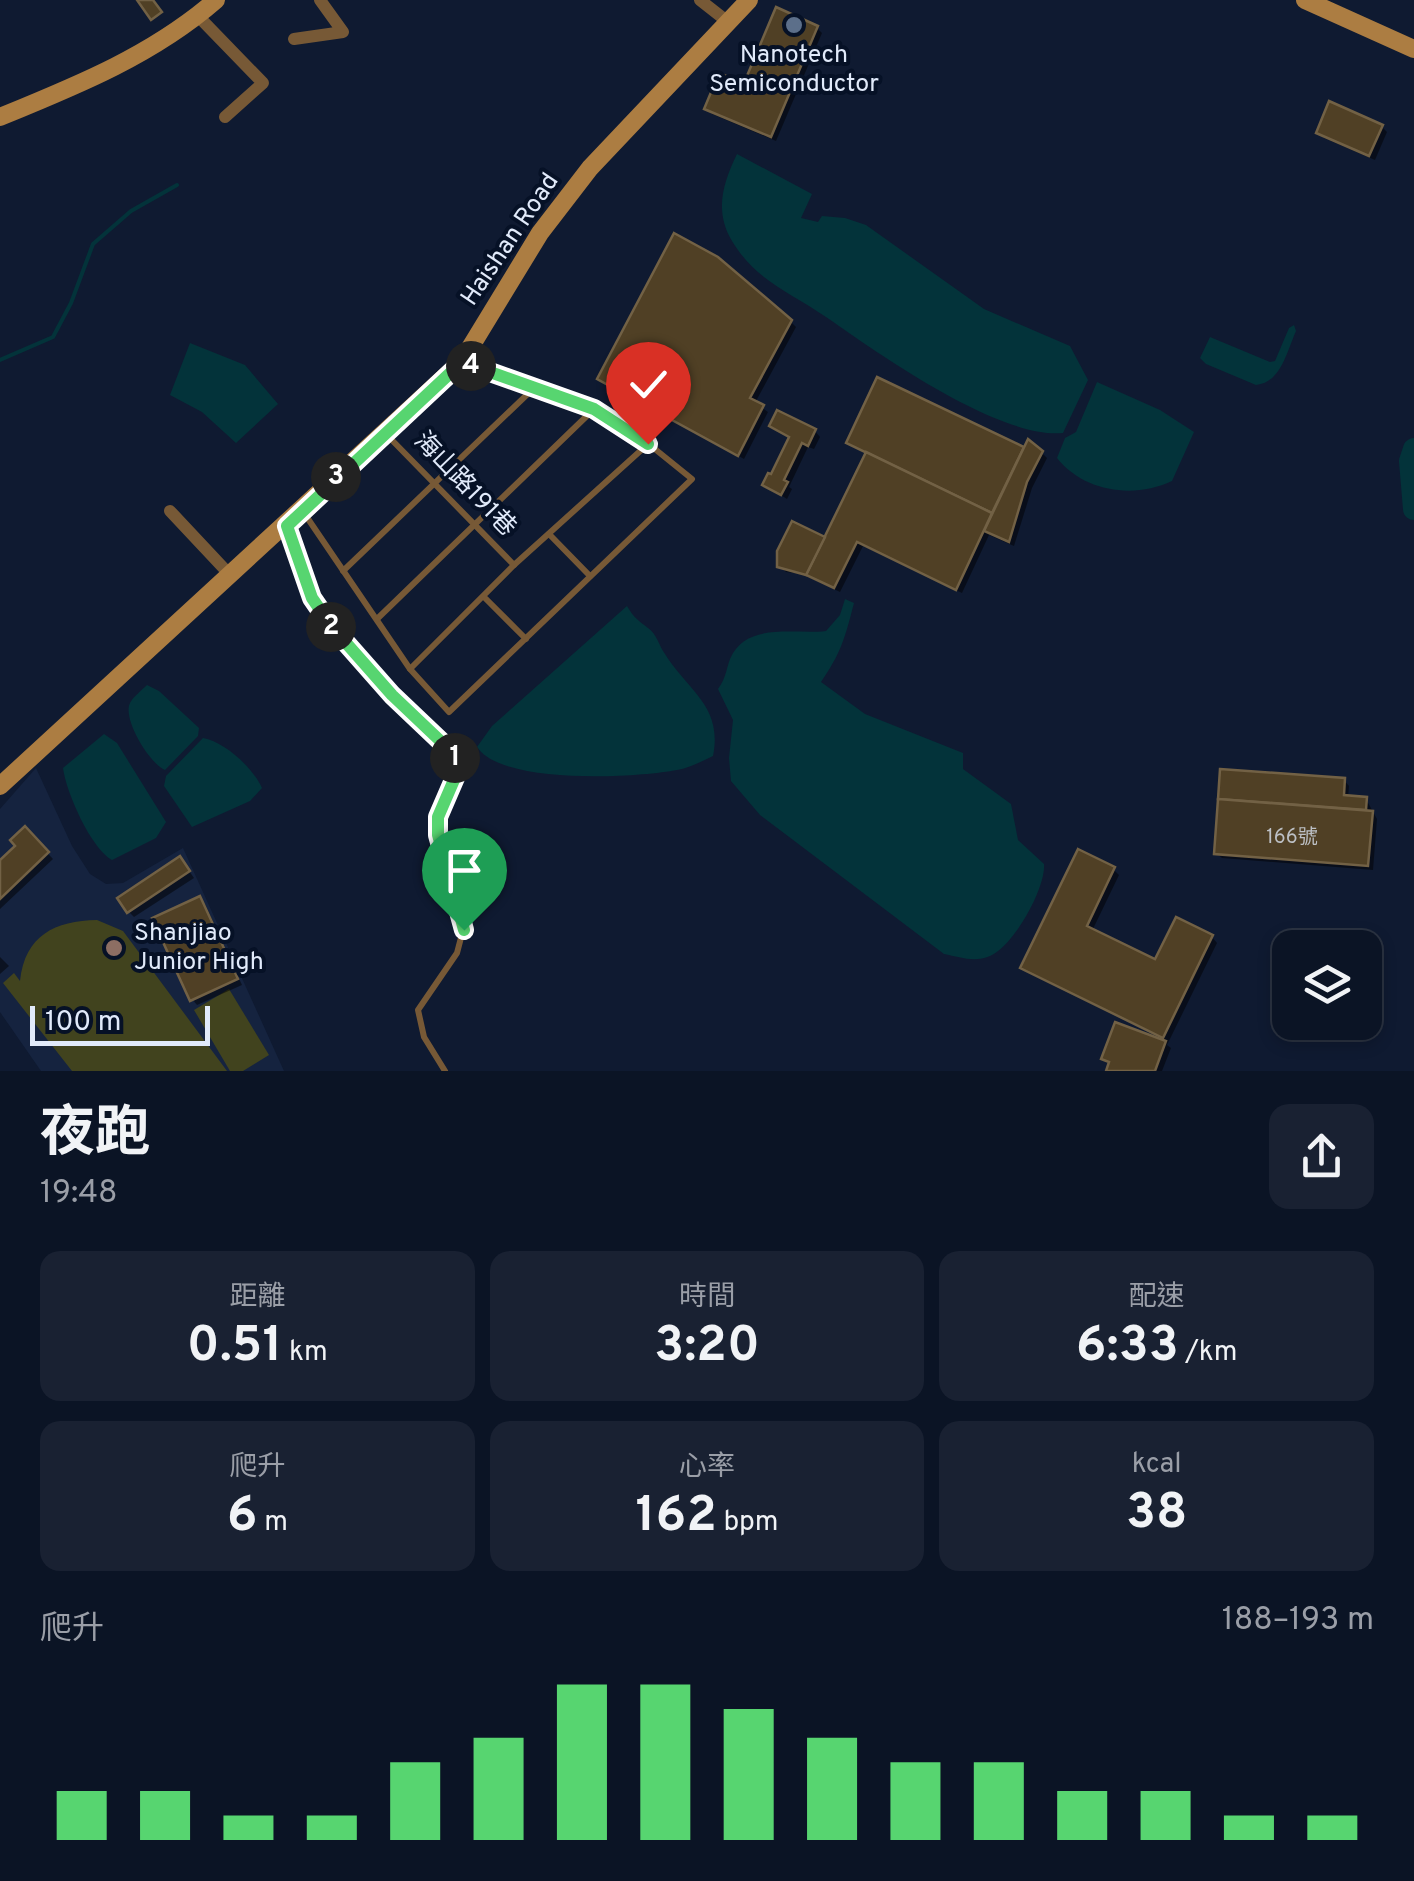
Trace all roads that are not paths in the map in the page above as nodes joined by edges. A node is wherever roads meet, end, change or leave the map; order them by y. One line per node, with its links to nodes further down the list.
1 (216, 0): 6 (main road)
2 (320, 0): 8 (street)
3 (700, 0): 7 (street)
4 (749, 0): 7 (main road, Haishan Road)
5 (1305, 0): 9 (main road)
6 (198, 16): 10 (street); 11 (main road)
7 (728, 22): 12 (main road, Haishan Road)
8 (294, 39)
9 (1414, 48)
10 (225, 117)
11 (0, 118)
12 (462, 362): 13 (lane); 15 (main road, Haishan Road)
13 (535, 386): 14 (lane); 17 (lane)
14 (594, 409): 16 (lane); 20 (lane)
15 (384, 432): 17 (lane, 海山路191巷); 18 (main road, Haishan Road)
16 (648, 444): 22 (lane); 26 (lane)
17 (434, 484): 20 (lane, 海山路191巷); 24 (lane)
18 (301, 510): 21 (main road, Haishan Road); 24 (lane)
19 (170, 511): 25 (street)
20 (475, 524): 23 (lane, 海山路191巷); 28 (lane)
21 (287, 526): 25 (main road, Haishan Road); 32 (lane)
22 (548, 534): 23 (lane); 26 (lane)
23 (514, 565): 27 (lane)
24 (343, 571): 28 (lane)
25 (231, 576): 31 (main road, Haishan Road)
26 (590, 576): 29 (lane)
27 (485, 598): 29 (lane); 30 (lane)
28 (377, 618): 30 (lane)
29 (526, 638): 30 (lane)
30 (410, 669)
31 (0, 786)
32 (445, 1071)

